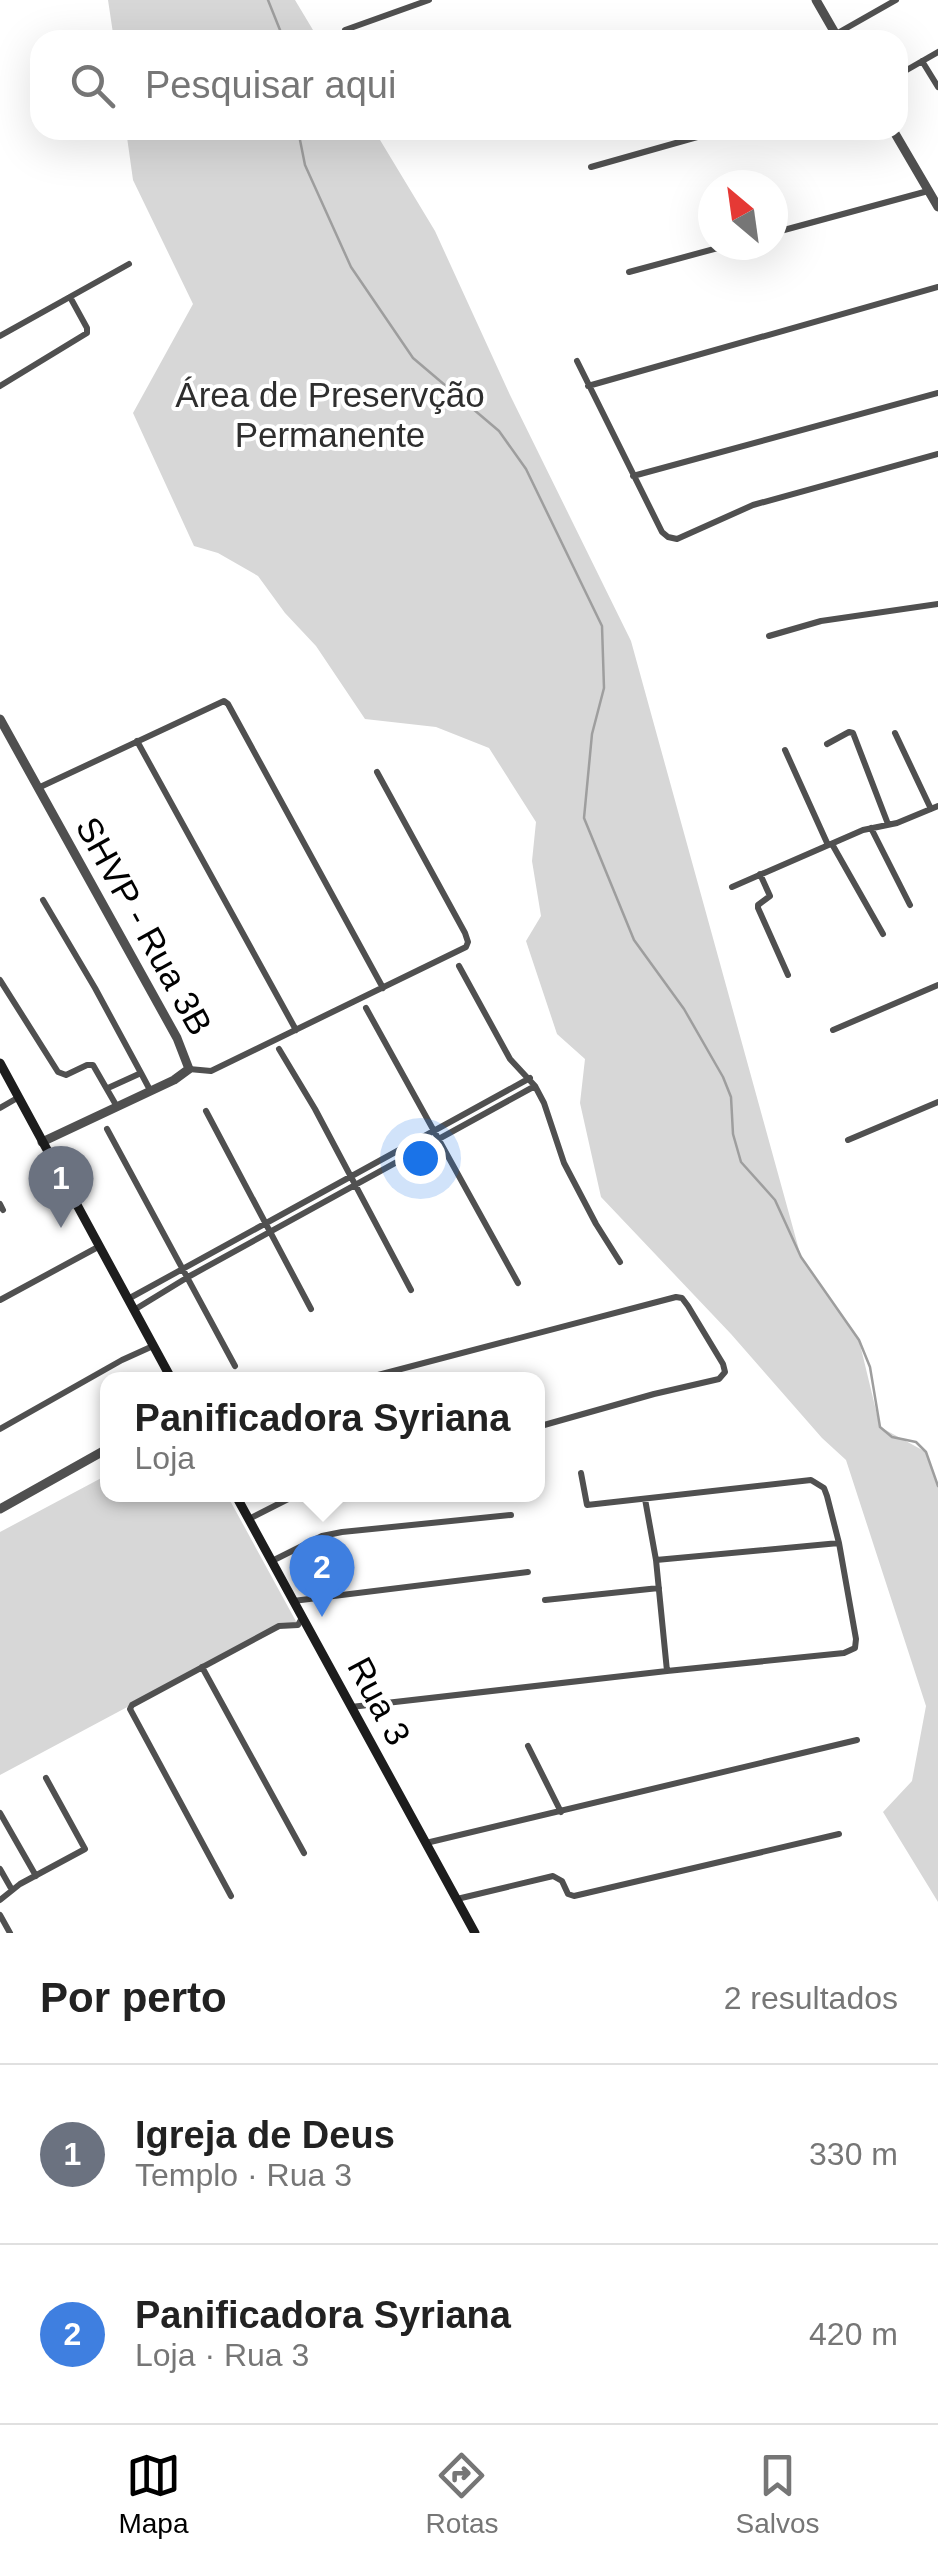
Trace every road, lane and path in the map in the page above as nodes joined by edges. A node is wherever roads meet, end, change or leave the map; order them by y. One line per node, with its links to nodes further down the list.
1 (428, 0): 4 (street)
2 (816, 0): 5 (street)
3 (896, 0): 6 (street)
4 (344, 30)
5 (834, 30)
6 (849, 30)
7 (938, 52): 8 (street)
8 (922, 61): 9 (street); 10 (street)
9 (908, 69)
10 (938, 88)
11 (687, 140): 13 (street)
12 (899, 140): 14 (street)
13 (591, 167)
14 (928, 191): 15 (street); 16 (street)
15 (938, 208)
16 (788, 229)
17 (698, 253): 19 (street)
18 (128, 264): 21 (street)
19 (629, 272)
20 (938, 286): 25 (street)
21 (70, 296): 22 (street); 24 (street)
22 (0, 336)
23 (577, 360): 25 (street)
24 (0, 386)
25 (588, 386): 28 (street)
26 (938, 393): 28 (street)
27 (938, 454): 28 (street)
28 (633, 476)
29 (938, 604): 30 (street)
30 (769, 636)
31 (0, 719): 37 (street, SHVP - Rua 3B)
32 (895, 733): 38 (street)
33 (137, 741): 37 (street); 51 (street); 53 (street)
34 (827, 744): 39 (street)
35 (785, 750): 41 (street)
36 (378, 772): 51 (street)
37 (38, 788): 57 (street, SHVP - Rua 3B)
38 (934, 808): 39 (street)
39 (888, 824): 40 (street)
40 (870, 828): 41 (street); 45 (street)
41 (830, 844): 42 (street); 46 (street)
42 (760, 874): 43 (street); 48 (street)
43 (732, 887)
44 (43, 900): 58 (street)
45 (910, 905)
46 (883, 934)
47 (459, 966): 59 (street)
48 (788, 975)
49 (0, 980): 61 (street)
50 (938, 985): 54 (street)
51 (383, 988): 53 (street)
52 (366, 1008): 69 (street)
53 (296, 1030): 57 (street)
54 (833, 1030)
55 (279, 1049): 72 (street)
56 (0, 1063): 63 (main road)
57 (189, 1070): 62 (street, SHVP - Rua 3B)
58 (141, 1073): 61 (street); 62 (street)
59 (530, 1078): 60 (street); 69 (street)
60 (536, 1086): 69 (street); 76 (street)
61 (108, 1088): 65 (street)
62 (150, 1090): 65 (street, SHVP - Rua 3B)
63 (19, 1097): 66 (street); 71 (main road)
64 (938, 1102): 70 (street)
65 (116, 1105): 71 (street, SHVP - Rua 3B)
66 (0, 1108)
67 (206, 1111): 73 (street)
68 (106, 1129): 77 (street)
69 (437, 1134): 72 (street); 79 (street)
70 (848, 1140)
71 (42, 1142): 75 (main road)
72 (353, 1181): 73 (street); 74 (street); 81 (street)
73 (267, 1223): 74 (street); 77 (street)
74 (271, 1232): 77 (street); 84 (street)
75 (98, 1246): 82 (main road); 83 (street)
76 (620, 1262)
77 (186, 1273): 78 (street); 80 (street); 87 (street)
78 (161, 1281): 80 (street); 82 (street)
79 (518, 1283)
80 (166, 1290): 85 (street)
81 (411, 1290)
82 (128, 1299): 85 (main road)
83 (0, 1300)
84 (311, 1309)
85 (134, 1310): 86 (main road)
86 (153, 1346): 89 (street); 90 (main road)
87 (236, 1366)
88 (100, 1372): 93 (street)
89 (101, 1372)
90 (168, 1372)
91 (389, 1372): 92 (street)
92 (545, 1425)
93 (0, 1429)
94 (100, 1453): 99 (street)
95 (581, 1473): 96 (street)
96 (646, 1499): 102 (street); 103 (street)
97 (239, 1502): 101 (main road, Rua 3)
98 (283, 1502): 101 (street)
99 (0, 1509)
100 (511, 1515): 104 (street)
101 (249, 1520): 104 (main road, Rua 3)
102 (839, 1542): 103 (street); 111 (street)
103 (656, 1560): 106 (street)
104 (272, 1561): 108 (main road, Rua 3)
105 (528, 1572): 108 (street)
106 (659, 1588): 107 (street); 111 (street)
107 (545, 1600)
108 (293, 1601): 109 (main road, Rua 3)
109 (302, 1617): 110 (street); 112 (main road, Rua 3)
110 (202, 1667): 120 (street); 124 (street)
111 (667, 1670): 112 (street)
112 (351, 1707): 119 (main road, Rua 3)
113 (857, 1740): 116 (street)
114 (528, 1746): 116 (street)
115 (46, 1778): 122 (street)
116 (561, 1812): 119 (street)
117 (0, 1813): 122 (street)
118 (839, 1834): 125 (street)
119 (426, 1842): 125 (main road, Rua 3)
120 (304, 1852)
121 (0, 1869): 123 (street)
122 (36, 1876): 123 (street)
123 (12, 1890): 126 (street)
124 (231, 1896)
125 (457, 1899): 129 (main road, Rua 3)
126 (0, 1900)
127 (0, 1914): 128 (street)
128 (10, 1933)
129 (476, 1933)

